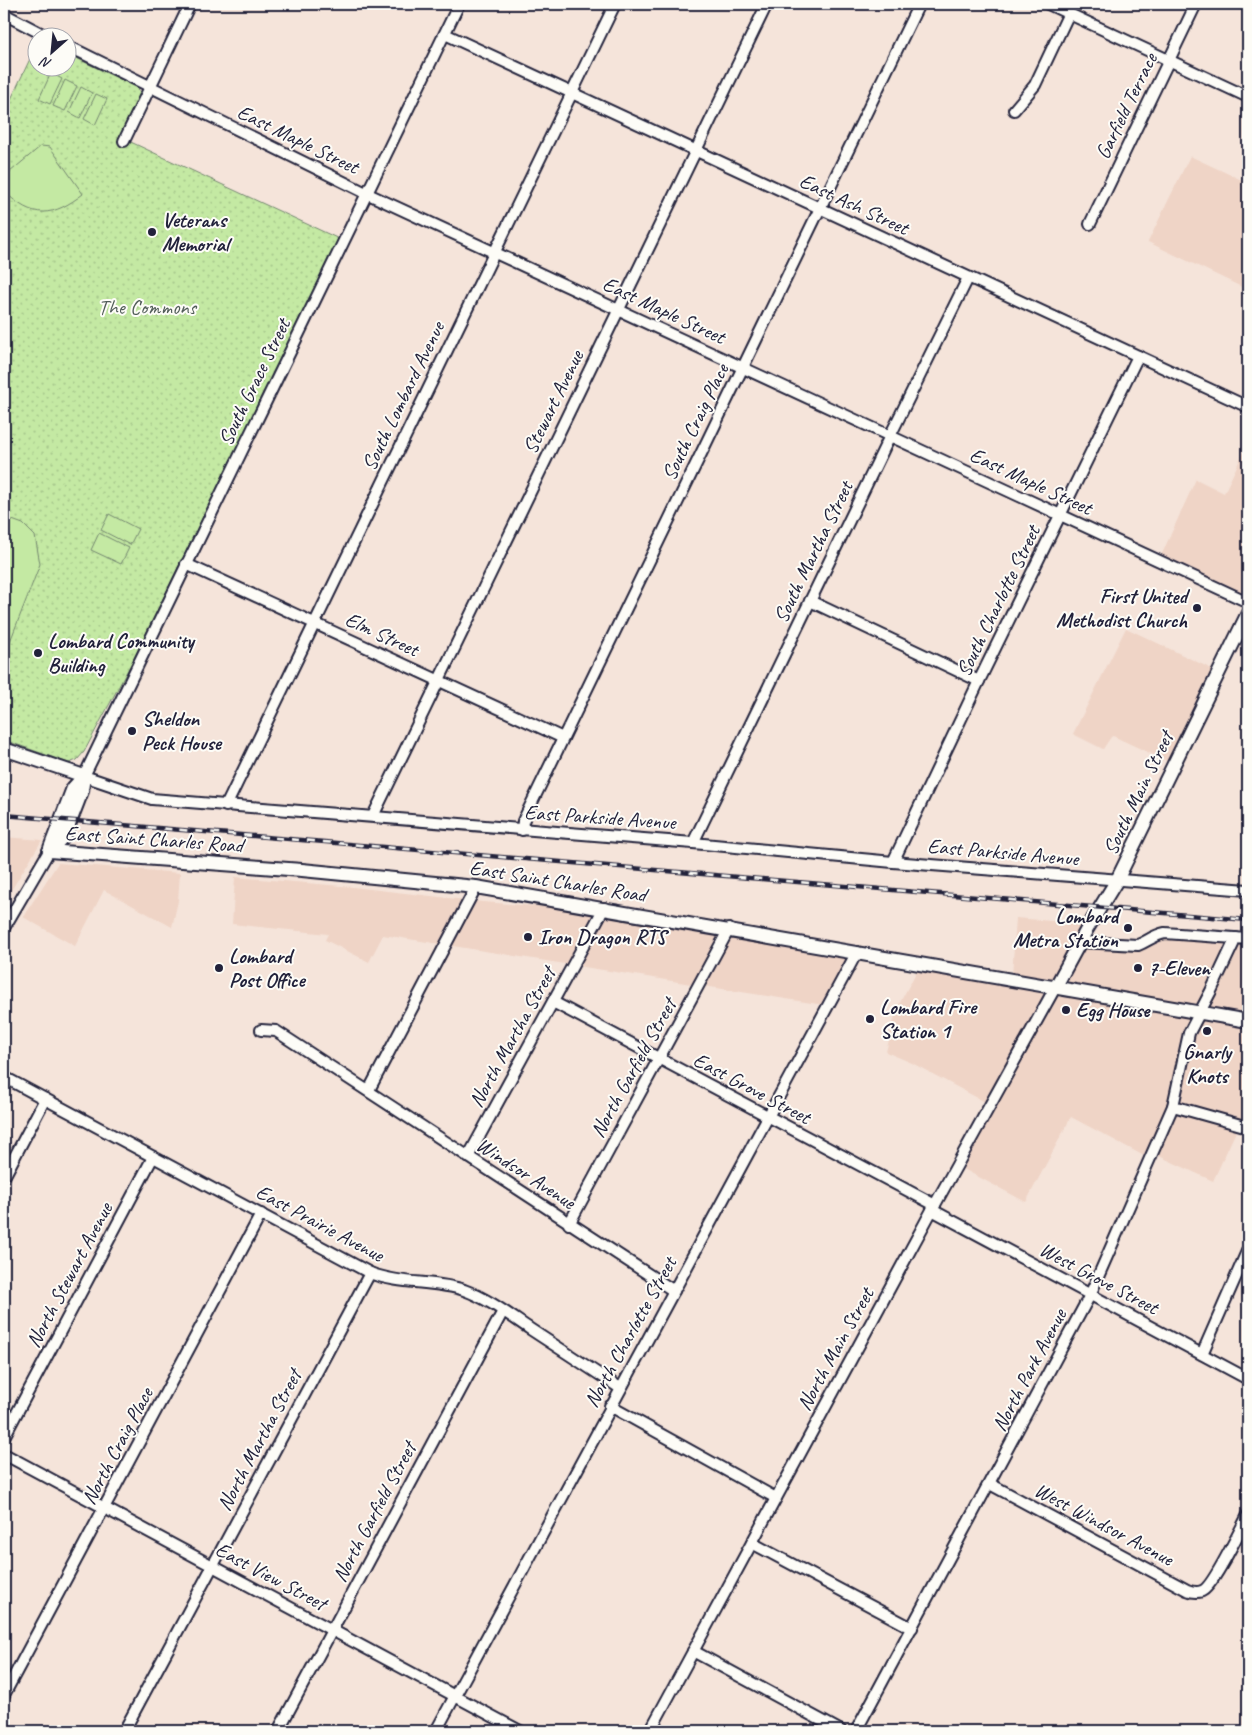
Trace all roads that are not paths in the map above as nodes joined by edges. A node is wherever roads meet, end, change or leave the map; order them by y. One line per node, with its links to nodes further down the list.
1 (190, 4): 14 (street)
2 (459, 4): 11 (street, South Grace Street)
3 (615, 4): 15 (street, South Lombard Avenue)
4 (767, 4): 19 (street, Stewart Avenue)
5 (919, 4): 21 (street, South Craig Place)
6 (1048, 4): 8 (street)
7 (1196, 4): 13 (street, Garfield Terrace)
8 (1069, 13): 13 (street); 17 (street)
9 (4, 14): 10 (street)
10 (31, 28)
11 (445, 34): 15 (street, East Ash Street); 20 (street, South Grace Street)
12 (78, 51): 14 (street, East Maple Street)
13 (1169, 60): 16 (street); 22 (street, Garfield Terrace)
14 (149, 87): 18 (street); 20 (street, East Maple Street)
15 (572, 93): 19 (street, East Ash Street); 23 (street, South Lombard Avenue)
16 (1248, 97)
17 (1014, 110)
18 (124, 141)
19 (696, 151): 21 (street, East Ash Street); 25 (street, Stewart Avenue)
20 (366, 193): 23 (street, East Maple Street); 31 (street, South Grace Street)
21 (820, 208): 24 (street, East Ash Street); 27 (street, South Craig Place)
22 (1090, 224)
23 (494, 252): 25 (street, East Maple Street); 35 (street, South Lombard Avenue)
24 (968, 278): 26 (street, East Ash Street); 29 (street, South Martha Street)
25 (618, 310): 27 (street, East Maple Street); 36 (street, Stewart Avenue)
26 (1138, 356): 28 (street, East Ash Street); 30 (street, South Charlotte Street)
27 (742, 367): 29 (street, East Maple Street); 38 (street, South Craig Place)
28 (1248, 408)
29 (890, 436): 30 (street, East Maple Street); 32 (street, South Martha Street)
30 (1060, 516): 33 (street, East Maple Street); 37 (street, South Charlotte Street)
31 (186, 564): 35 (street, Elm Street); 40 (street, South Grace Street)
32 (810, 601): 37 (street); 44 (street, South Martha Street)
33 (1248, 602)
34 (1248, 613): 47 (main road, South Main Street)
35 (314, 623): 36 (street, Elm Street); 41 (street, South Lombard Avenue)
36 (439, 681): 38 (street, Elm Street); 42 (street, Stewart Avenue)
37 (979, 681): 46 (street, South Charlotte Street)
38 (563, 738): 43 (street, South Craig Place)
39 (4, 749): 40 (main road)
40 (84, 776): 41 (street, East Parkside Avenue); 45 (main road)
41 (226, 806): 42 (street, East Parkside Avenue)
42 (373, 816): 43 (street, East Parkside Avenue)
43 (522, 830): 44 (street, East Parkside Avenue)
44 (692, 843): 46 (street, East Parkside Avenue)
45 (49, 851): 48 (main road, East Saint Charles Road); 51 (street)
46 (892, 862): 47 (street, East Parkside Avenue)
47 (1117, 880): 49 (street, East Parkside Avenue); 55 (main road, South Main Street)
48 (476, 887): 50 (main road, East Saint Charles Road); 64 (street)
49 (1248, 890)
50 (604, 908): 52 (main road, East Saint Charles Road); 58 (street, North Martha Street)
51 (4, 928)
52 (729, 929): 56 (main road, East Saint Charles Road); 62 (street, North Garfield Street)
53 (1236, 938): 54 (street); 55 (street); 59 (street, North Park Avenue)
54 (1248, 939)
55 (1080, 942): 57 (main road, South Main Street)
56 (857, 952): 57 (main road, East Saint Charles Road); 67 (street, North Charlotte Street)
57 (1056, 986): 59 (main road, East Saint Charles Road); 72 (street, North Main Street)
58 (553, 1002): 62 (street, East Grove Street); 70 (street, North Martha Street)
59 (1200, 1012): 60 (main road, East Saint Charles Road); 66 (street, North Park Avenue)
60 (1248, 1021)
61 (262, 1030): 64 (street, Windsor Avenue)
62 (659, 1060): 67 (street, East Grove Street); 74 (street, North Garfield Street)
63 (4, 1077): 65 (street, East Prairie Avenue)
64 (369, 1090): 70 (street, Windsor Avenue)
65 (45, 1100): 69 (street, East Prairie Avenue); 71 (street)
66 (1173, 1106): 68 (street); 78 (street, North Park Avenue)
67 (768, 1118): 72 (street, East Grove Street); 77 (street, North Charlotte Street)
68 (1248, 1127)
69 (153, 1157): 73 (street, East Prairie Avenue); 84 (street, North Stewart Avenue)
70 (468, 1157): 74 (street, Windsor Avenue)
71 (4, 1177)
72 (934, 1208): 78 (street, West Grove Street); 87 (street, North Main Street)
73 (261, 1214): 76 (street, East Prairie Avenue); 88 (street, North Craig Place)
74 (569, 1224): 77 (street, Windsor Avenue)
75 (1248, 1248): 80 (street)
76 (370, 1273): 79 (street, East Prairie Avenue); 91 (street, North Martha Street)
77 (674, 1291): 82 (street, North Charlotte Street)
78 (1090, 1295): 80 (street, West Grove Street); 86 (street, North Park Avenue)
79 (503, 1311): 82 (street, East Prairie Avenue); 93 (street, North Garfield Street)
80 (1202, 1354): 81 (street, West Grove Street)
81 (1248, 1380)
82 (620, 1388): 83 (street, North Charlotte Street)
83 (610, 1406): 87 (street); 96 (street, North Charlotte Street)
84 (4, 1437)
85 (4, 1454): 88 (street, East View Street)
86 (990, 1484): 89 (street, West Windsor Avenue); 92 (street, North Park Avenue)
87 (776, 1498): 90 (street, North Main Street)
88 (105, 1508): 91 (street, East View Street); 95 (street, North Craig Place)
89 (1248, 1514)
90 (752, 1542): 92 (street); 94 (street, North Main Street)
91 (212, 1566): 93 (street, East View Street); 97 (street, North Martha Street)
92 (912, 1628): 103 (street, North Park Avenue)
93 (332, 1630): 96 (street, East View Street); 98 (street, North Garfield Street)
94 (693, 1651): 101 (street, North Main Street); 102 (street)
95 (4, 1694)
96 (454, 1696): 99 (street, North Charlotte Street); 100 (street, East View Street)
97 (124, 1731)
98 (278, 1731)
99 (436, 1731)
100 (520, 1731)
101 (650, 1731)
102 (841, 1731)
103 (856, 1731)

